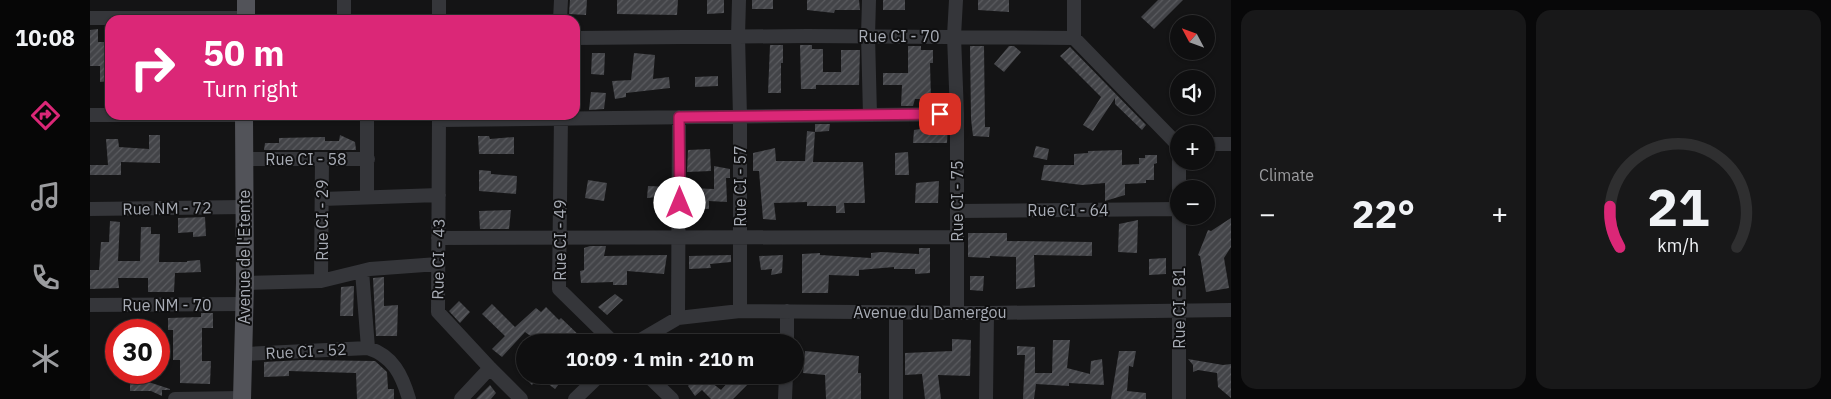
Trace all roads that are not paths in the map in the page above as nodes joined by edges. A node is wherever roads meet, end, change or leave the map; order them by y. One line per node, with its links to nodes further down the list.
1 (246, 0): 9 (main road)
2 (344, 0): 10 (street)
3 (440, 0): 11 (street)
4 (561, 0): 12 (street)
5 (739, 0): 15 (street, Rue CI - 57)
6 (869, 0): 16 (street)
7 (956, 0): 17 (street, Rue CI - 75)
8 (1074, 0): 19 (street)
9 (246, 15)
10 (344, 15)
11 (439, 15)
12 (560, 15)
13 (90, 18): 14 (street)
14 (105, 18)
15 (738, 36): 16 (street, Rue CI - 70); 18 (street, Rue CI - 70); 26 (street, Rue CI - 57)
16 (868, 36): 17 (street, Rue CI - 70); 23 (street)
17 (954, 36): 19 (street, Rue CI - 70); 20 (street, Rue CI - 75)
18 (580, 38)
19 (1074, 38): 31 (street)
20 (957, 114): 23 (street); 43 (street, Rue CI - 75)
21 (90, 115): 22 (street)
22 (105, 115)
23 (870, 115): 26 (street)
24 (580, 117): 25 (street)
25 (679, 117): 26 (street); 48 (street)
26 (740, 117): 49 (street, Rue CI - 57)
27 (244, 120): 34 (main road, Avenue de l'Etente)
28 (367, 120): 36 (street)
29 (439, 120): 37 (street, Rue CI - 43)
30 (561, 120): 47 (street, Rue CI - 49)
31 (1170, 139)
32 (1215, 144): 33 (street)
33 (1231, 144)
34 (244, 159): 35 (street, Rue CI - 58); 40 (main road, Avenue de l'Etente)
35 (322, 159): 36 (street, Rue CI - 58); 39 (street, Rue CI - 29)
36 (368, 159): 38 (street)
37 (439, 194): 38 (street); 46 (street, Rue CI - 43)
38 (367, 197): 39 (street)
39 (322, 199): 52 (street, Rue CI - 29)
40 (244, 207): 41 (street, Rue NM - 72); 53 (main road, Avenue de l'Etente)
41 (90, 209)
42 (1170, 209): 43 (street, Rue CI - 64)
43 (957, 211): 45 (street, Rue CI - 75)
44 (1179, 225): 56 (street, Rue CI - 81)
45 (957, 237): 49 (street); 61 (street, Rue CI - 75)
46 (438, 238): 47 (street); 50 (street, Rue CI - 43)
47 (560, 238): 48 (street); 64 (street, Rue CI - 49)
48 (680, 238): 49 (street); 63 (street)
49 (740, 238): 59 (street, Rue CI - 57)
50 (438, 264): 51 (street); 69 (street, Rue CI - 43)
51 (366, 270): 52 (street); 67 (street)
52 (322, 281): 53 (street)
53 (245, 283): 54 (main road, Avenue de l'Etente)
54 (244, 304): 55 (street, Rue NM - 70); 68 (main road, Avenue de l'Etente)
55 (90, 305)
56 (1179, 310): 57 (street, Avenue du Damergou); 62 (street, Avenue du Damergou); 83 (street, Rue CI - 81)
57 (1231, 310)
58 (787, 311): 59 (street, Avenue du Damergou); 60 (street, Avenue du Damergou); 66 (street)
59 (740, 312): 63 (street, Avenue du Damergou)
60 (896, 312): 61 (street, Avenue du Damergou); 81 (street)
61 (957, 313): 62 (street, Avenue du Damergou)
62 (987, 313): 82 (street)
63 (678, 318): 65 (street, Avenue du Damergou)
64 (606, 334)
65 (651, 334)
66 (787, 334)
67 (368, 348): 68 (street, Rue CI - 52); 75 (street)
68 (244, 354): 73 (main road, Avenue de l'Etente)
69 (490, 368): 76 (street); 77 (street, Rue CI - 43)
70 (591, 384): 78 (street)
71 (656, 384): 79 (street)
72 (786, 384): 80 (street)
73 (242, 398): 74 (street)
74 (175, 399)
75 (409, 399)
76 (461, 399)
77 (521, 399)
78 (575, 399)
79 (672, 399)
80 (786, 399)
81 (896, 399)
82 (986, 399)
83 (1179, 399)

